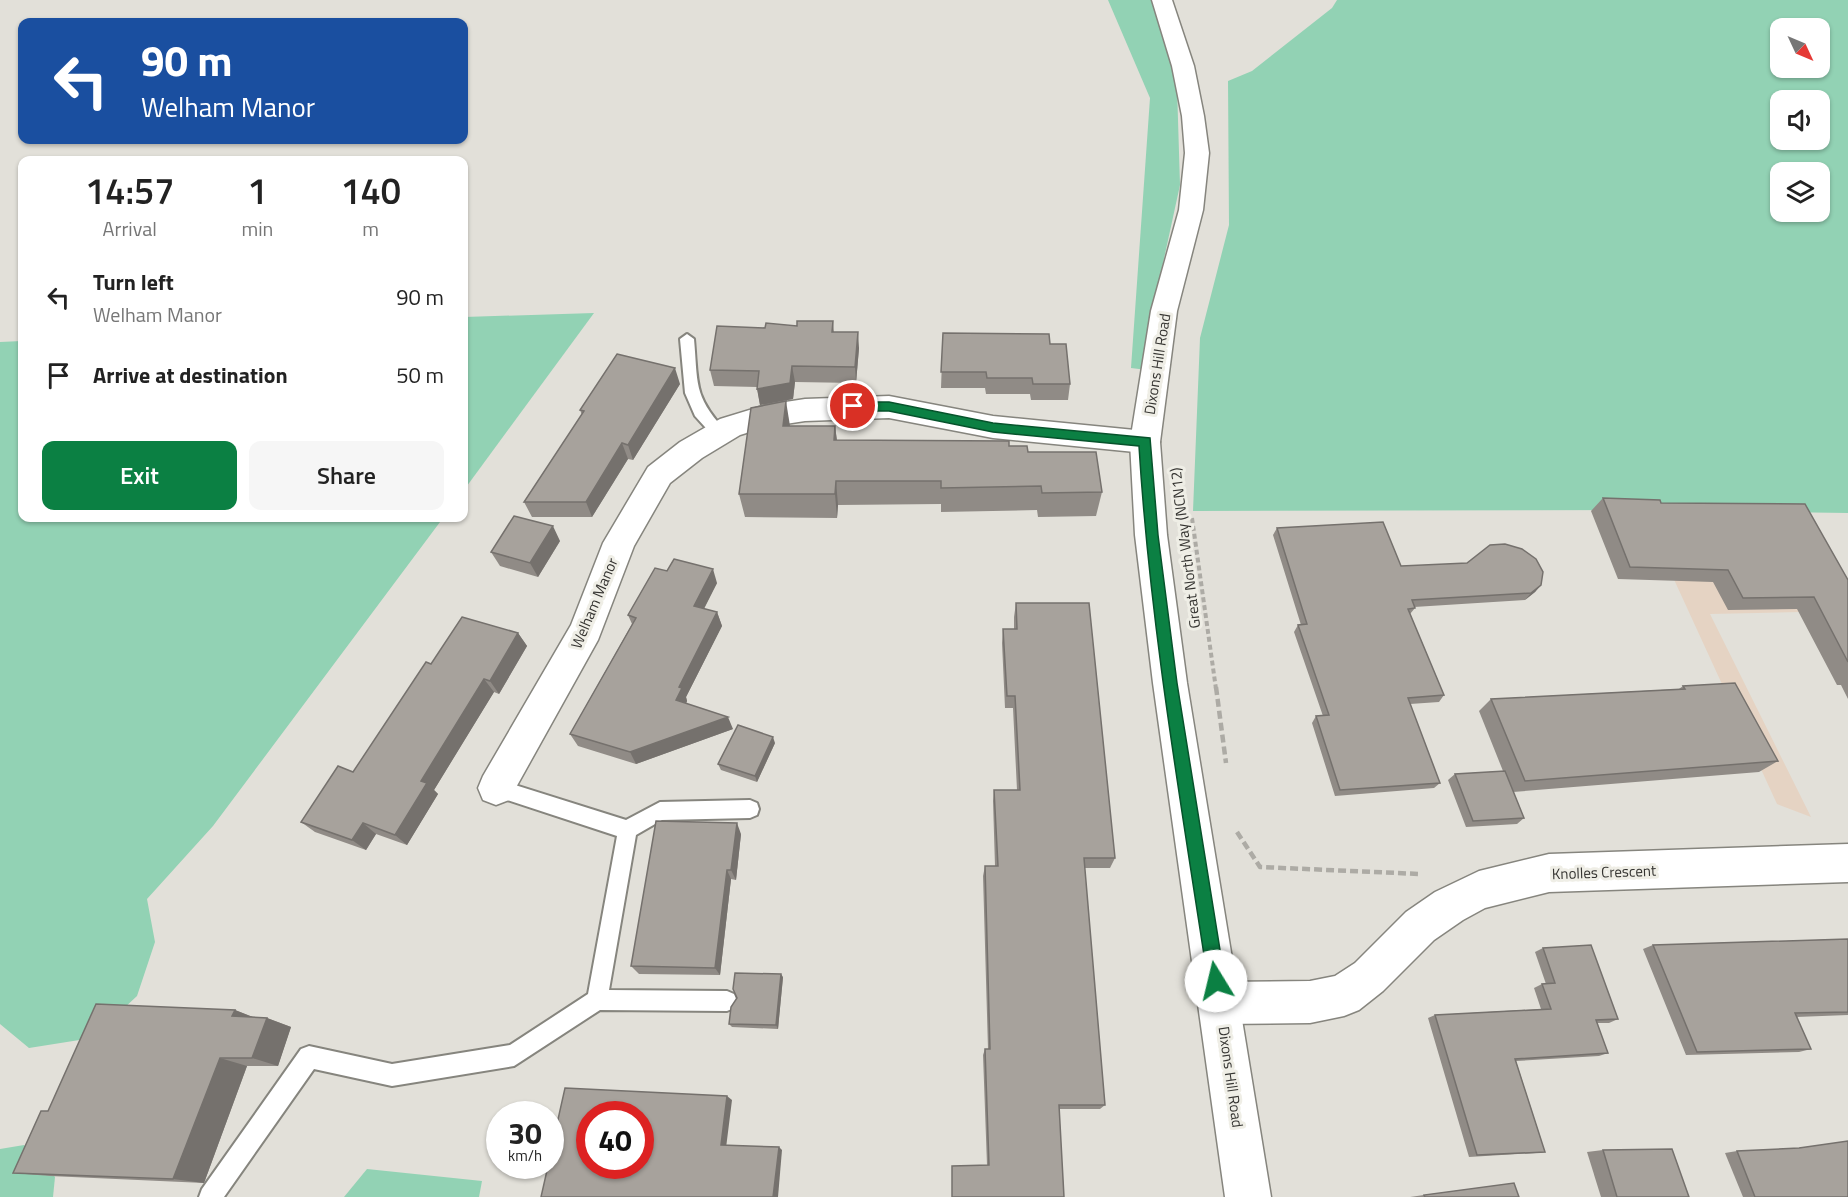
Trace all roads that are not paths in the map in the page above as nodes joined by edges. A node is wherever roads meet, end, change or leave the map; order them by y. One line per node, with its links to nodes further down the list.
1 (1162, 0): 4 (street, Dixons Hill Road)
2 (687, 339): 3 (lane)
3 (719, 434): 4 (street, Welham Manor); 5 (street, Welham Manor)
4 (1145, 442): 11 (street, Dixons Hill Road)
5 (496, 789): 7 (lane, Welham Manor)
6 (750, 809): 7 (lane)
7 (627, 830): 9 (lane)
8 (1848, 863): 11 (street, Knolles Crescent)
9 (597, 1000): 10 (lane); 12 (lane)
10 (728, 1001)
11 (1220, 1003): 13 (street, Dixons Hill Road)
12 (210, 1197)
13 (1248, 1197)

